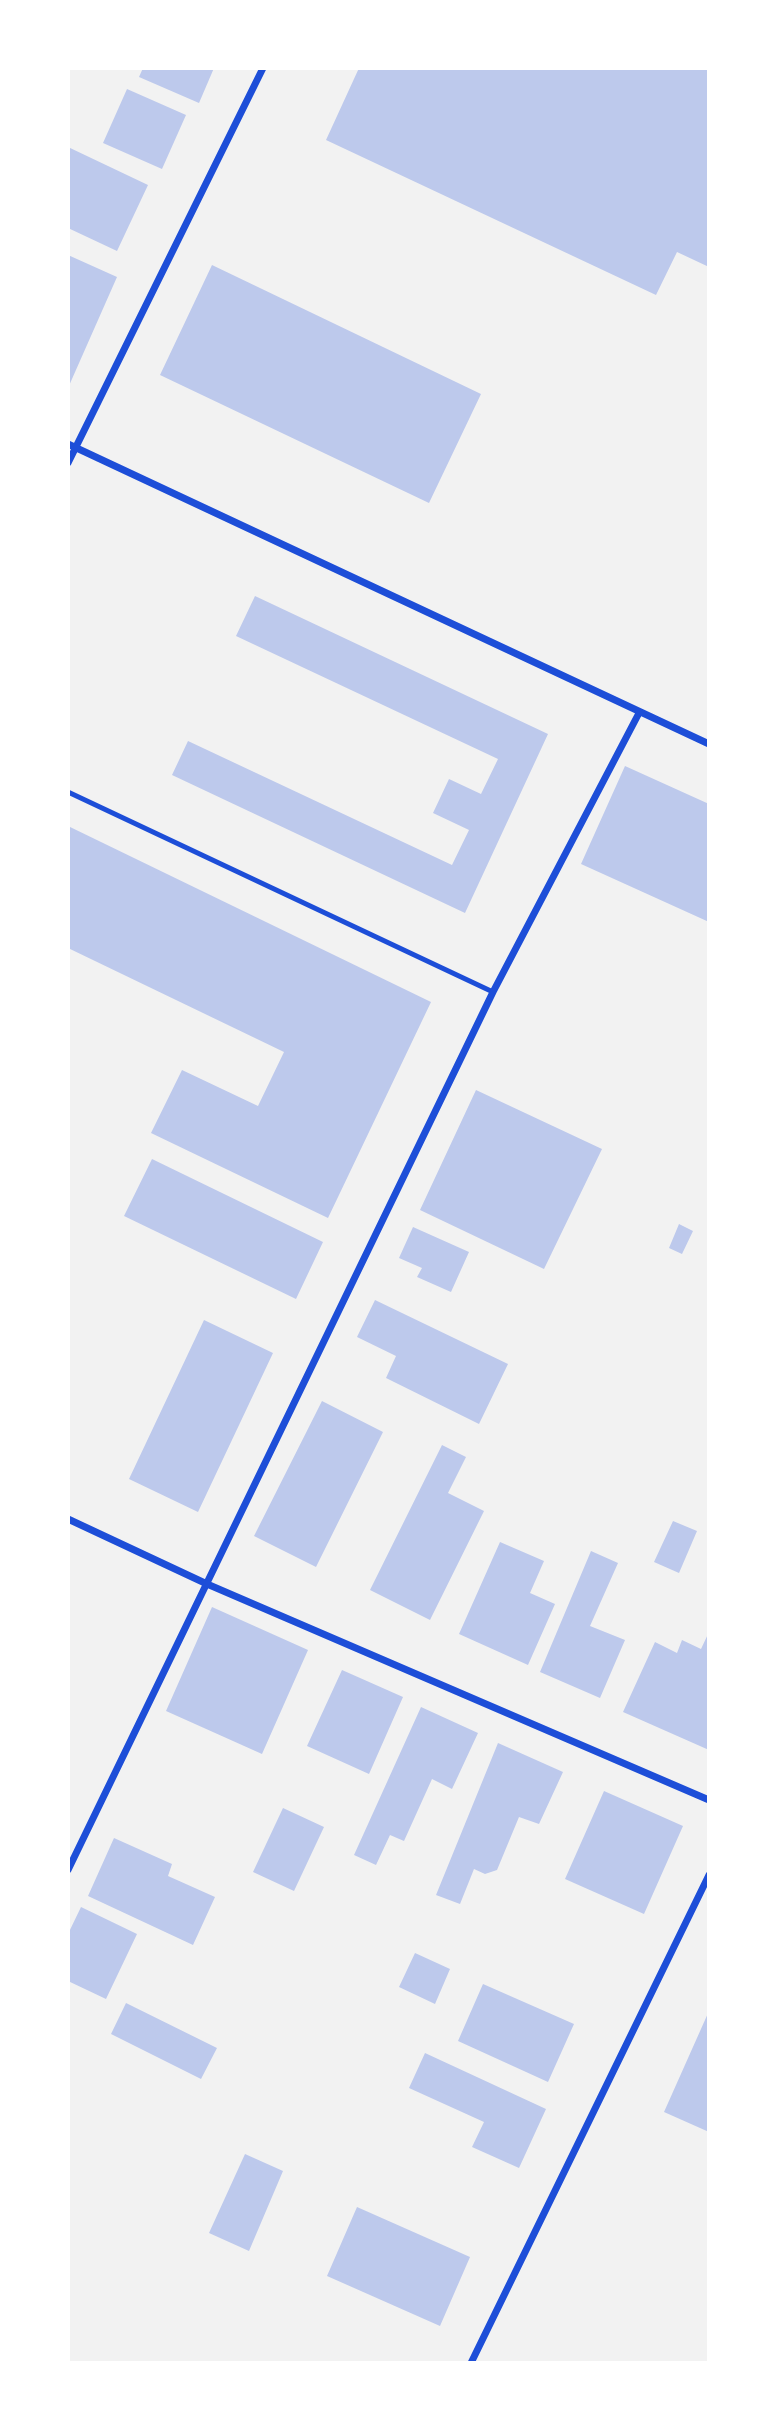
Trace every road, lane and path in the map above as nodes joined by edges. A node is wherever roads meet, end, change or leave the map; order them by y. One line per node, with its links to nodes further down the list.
1 (262, 68): 3 (street)
2 (68, 444): 3 (street)
3 (76, 447): 4 (street); 5 (street)
4 (68, 463)
5 (639, 713): 6 (street); 8 (street)
6 (709, 744)
7 (68, 792): 8 (lane)
8 (493, 992): 10 (street)
9 (68, 1519): 10 (street)
10 (207, 1584): 11 (street); 12 (street)
11 (709, 1800)
12 (68, 1870)
13 (709, 1875): 14 (street)
14 (471, 2363)

